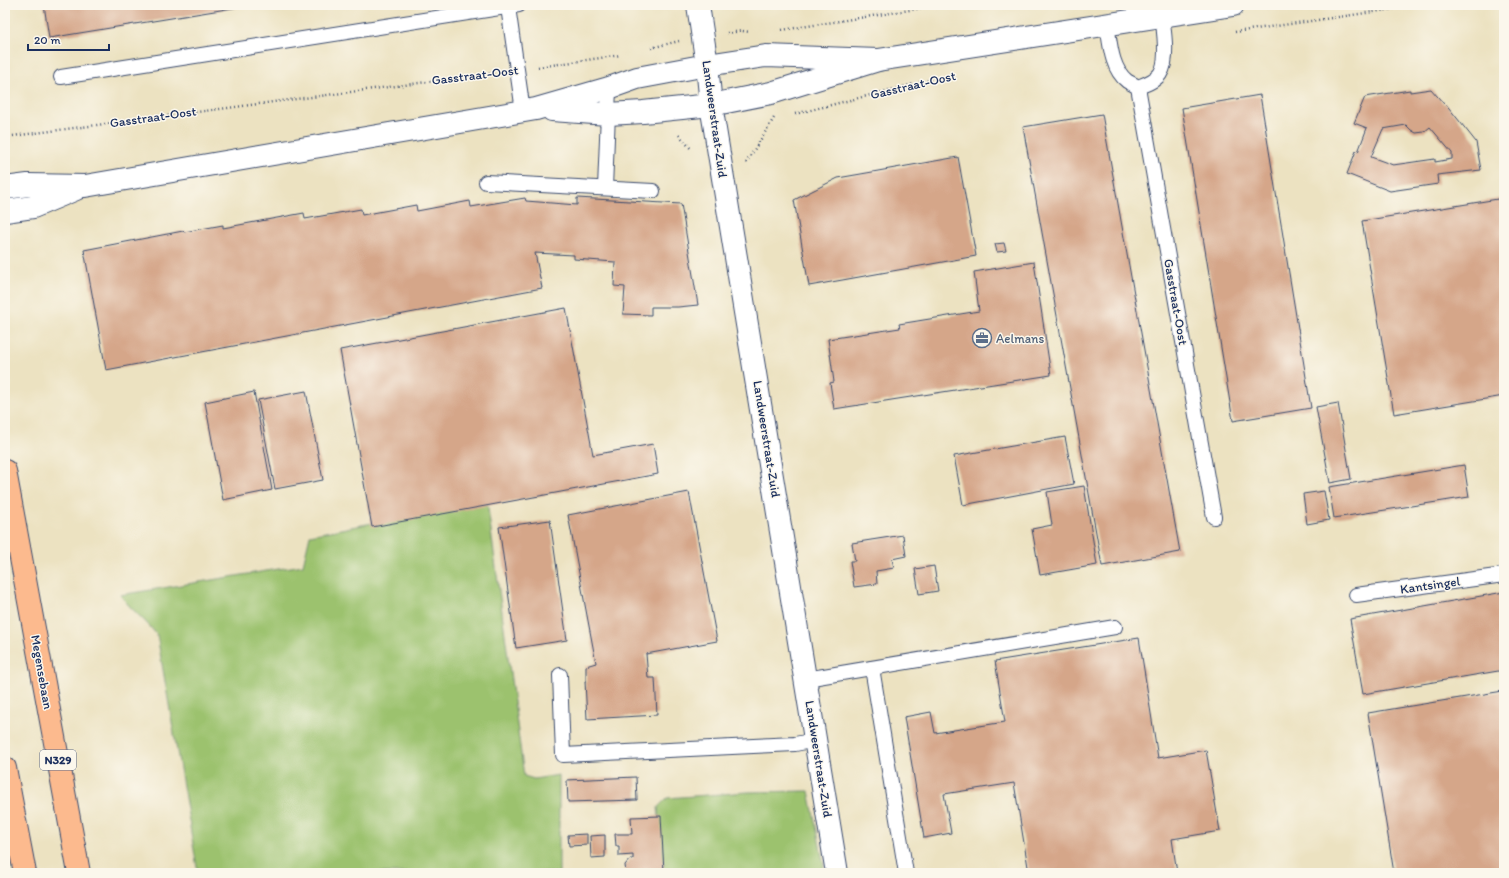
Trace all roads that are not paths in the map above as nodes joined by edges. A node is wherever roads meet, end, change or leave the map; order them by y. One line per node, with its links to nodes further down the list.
1 (698, 5): 8 (street, Landweerstraat-Zuid)
2 (1233, 5): 5 (street)
3 (513, 6): 9 (lane); 13 (lane)
4 (1133, 13): 5 (street); 6 (street)
5 (1162, 16): 10 (lane)
6 (1107, 24): 7 (street); 10 (lane)
7 (878, 60): 8 (street); 12 (street)
8 (707, 65): 11 (street); 12 (street, Landweerstraat-Zuid)
9 (61, 77)
10 (1138, 87): 22 (lane, Gasstraat-Oost)
11 (609, 88): 13 (street); 14 (lane)
12 (711, 105): 14 (street); 28 (street, Landweerstraat-Zuid)
13 (529, 110): 14 (street); 16 (street)
14 (608, 114): 18 (lane)
15 (486, 182): 18 (lane)
16 (85, 186): 17 (street); 20 (street)
17 (5, 188)
18 (605, 188): 19 (lane)
19 (653, 191)
20 (5, 211)
21 (5, 472): 32 (main road, Megensebaan / N329)
22 (1214, 517)
23 (1504, 575): 24 (lane, Kantsingel)
24 (1356, 595)
25 (1115, 627): 26 (lane)
26 (872, 668): 28 (lane); 34 (lane)
27 (560, 675): 29 (lane)
28 (806, 679): 29 (street, Landweerstraat-Zuid)
29 (816, 740): 33 (street, Landweerstraat-Zuid)
30 (5, 768): 31 (main road)
31 (25, 873)
32 (78, 873)
33 (837, 873)
34 (906, 873)

